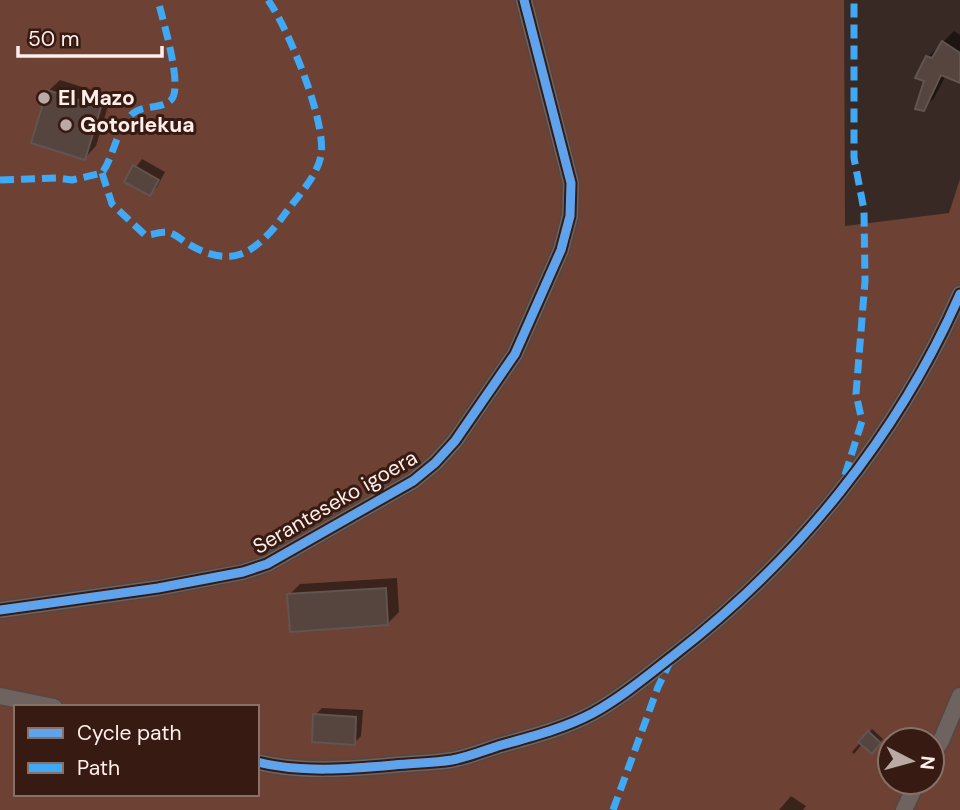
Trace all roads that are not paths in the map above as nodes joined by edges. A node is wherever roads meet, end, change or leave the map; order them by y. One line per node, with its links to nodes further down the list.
1 (524, 0): 3 (street, Seranteseko igoera)
2 (960, 294): 8 (street)
3 (0, 610)
4 (0, 696): 6 (street)
5 (960, 696): 7 (street)
6 (44, 705)
7 (946, 726)
8 (259, 762)

